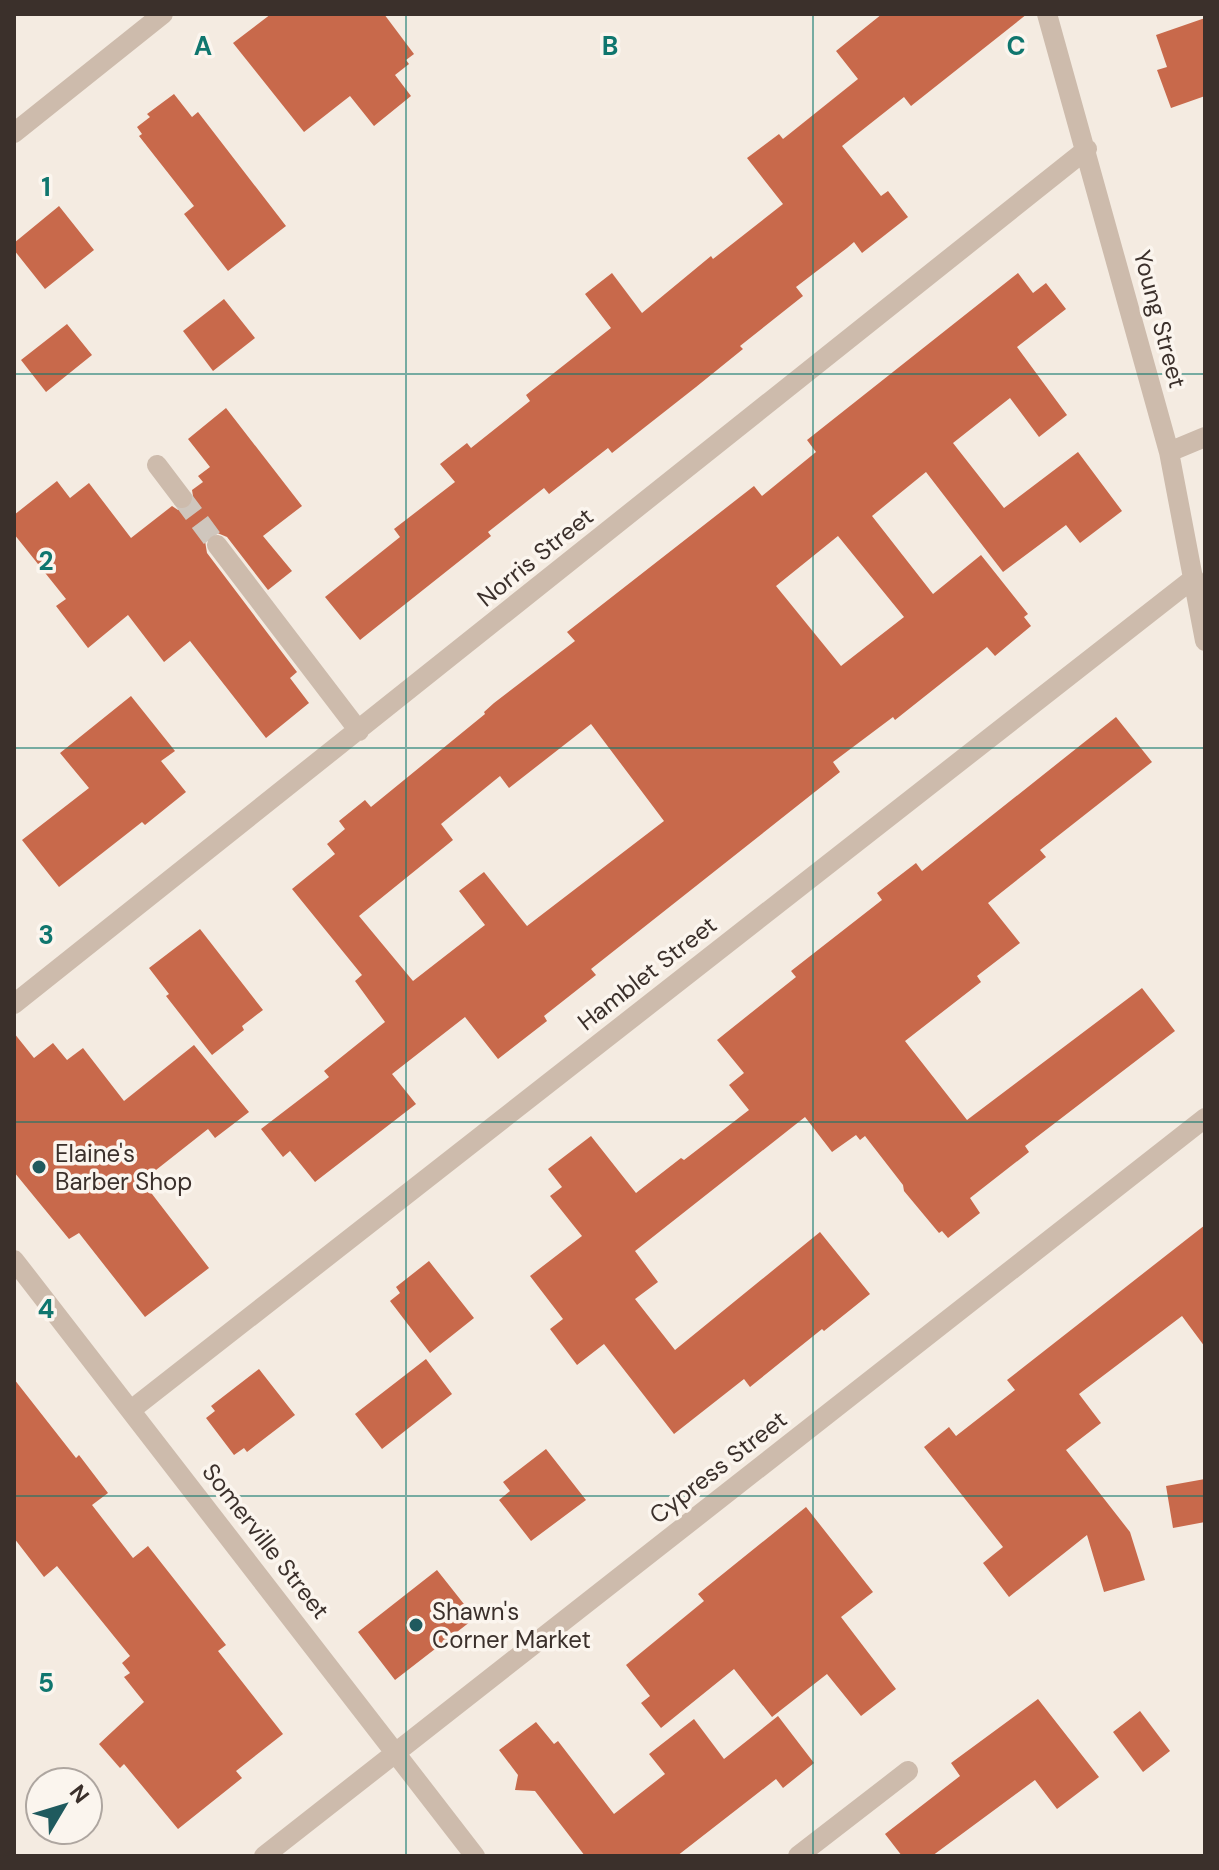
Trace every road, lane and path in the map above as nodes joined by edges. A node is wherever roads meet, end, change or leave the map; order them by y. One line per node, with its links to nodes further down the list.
1 (163, 14): 3 (street)
2 (1047, 14): 4 (street, Young Street)
3 (14, 133)
4 (1087, 149): 6 (street, Young Street); 12 (street, Norris Street)
5 (1205, 437): 6 (street)
6 (1169, 452): 10 (street, Young Street)
7 (157, 465): 8 (street)
8 (182, 498)
9 (217, 545): 12 (street)
10 (1194, 578): 11 (street, Young Street); 16 (street, Hamblet Street)
11 (1205, 641)
12 (359, 731): 13 (street, Norris Street)
13 (14, 1004)
14 (1205, 1118): 17 (street, Cypress Street)
15 (14, 1260): 16 (street, Somerville Street)
16 (131, 1410): 17 (street, Somerville Street)
17 (396, 1752): 19 (street, Cypress Street); 20 (street, Somerville Street)
18 (908, 1771): 21 (street)
19 (264, 1856)
20 (475, 1856)
21 (798, 1856)

